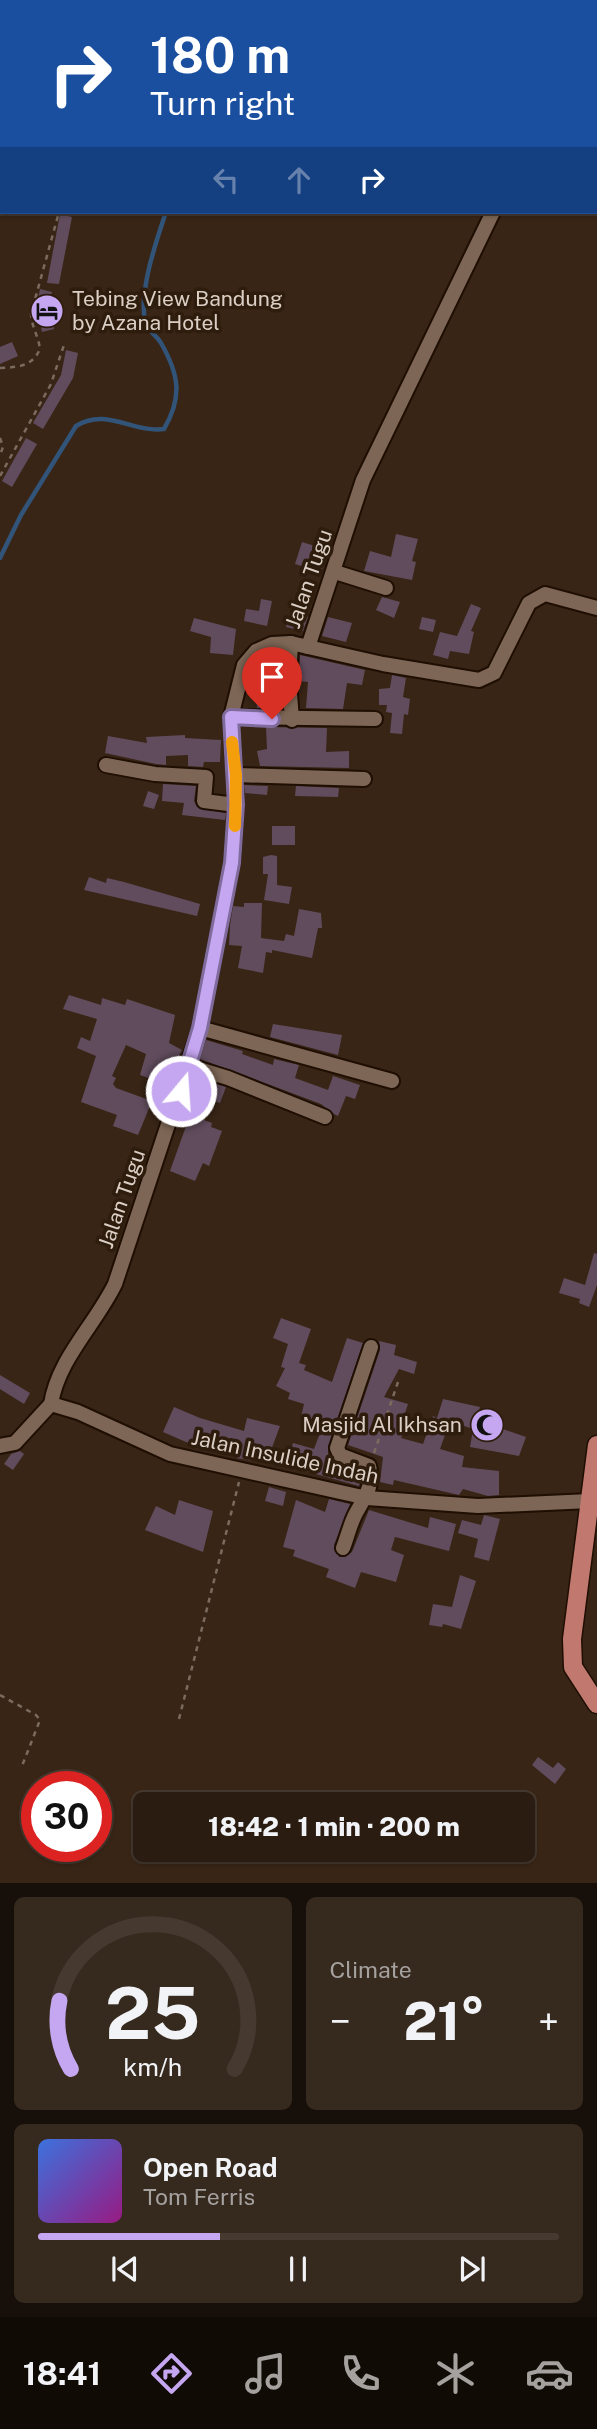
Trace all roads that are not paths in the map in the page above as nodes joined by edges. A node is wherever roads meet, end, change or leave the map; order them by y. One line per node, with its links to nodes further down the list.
1 (492, 214): 2 (street, Jalan Tugu)
2 (335, 572): 3 (street); 6 (street, Jalan Tugu)
3 (386, 588)
4 (597, 608): 6 (street)
5 (291, 643): 6 (street, Jalan Tugu); 7 (street, Jalan Tugu); 9 (street)
6 (308, 647)
7 (231, 717): 9 (street); 11 (street, Jalan Tugu)
8 (375, 719): 9 (street)
9 (292, 720)
10 (106, 765): 13 (street)
11 (236, 775): 12 (street); 13 (street, Jalan Tugu)
12 (364, 779)
13 (236, 805): 14 (street, Jalan Tugu)
14 (200, 1028): 15 (street, Jalan Tugu); 16 (street)
15 (189, 1066): 17 (street); 19 (street, Jalan Tugu)
16 (392, 1081)
17 (325, 1117)
18 (371, 1347): 22 (street)
19 (51, 1404): 21 (street); 22 (street, Jalan Insulide Indah)
20 (597, 1445): 23 (main road)
21 (0, 1446)
22 (367, 1497): 23 (street, Jalan Insulide Indah); 24 (street)
23 (590, 1501): 25 (main road)
24 (343, 1549)
25 (597, 1703)

